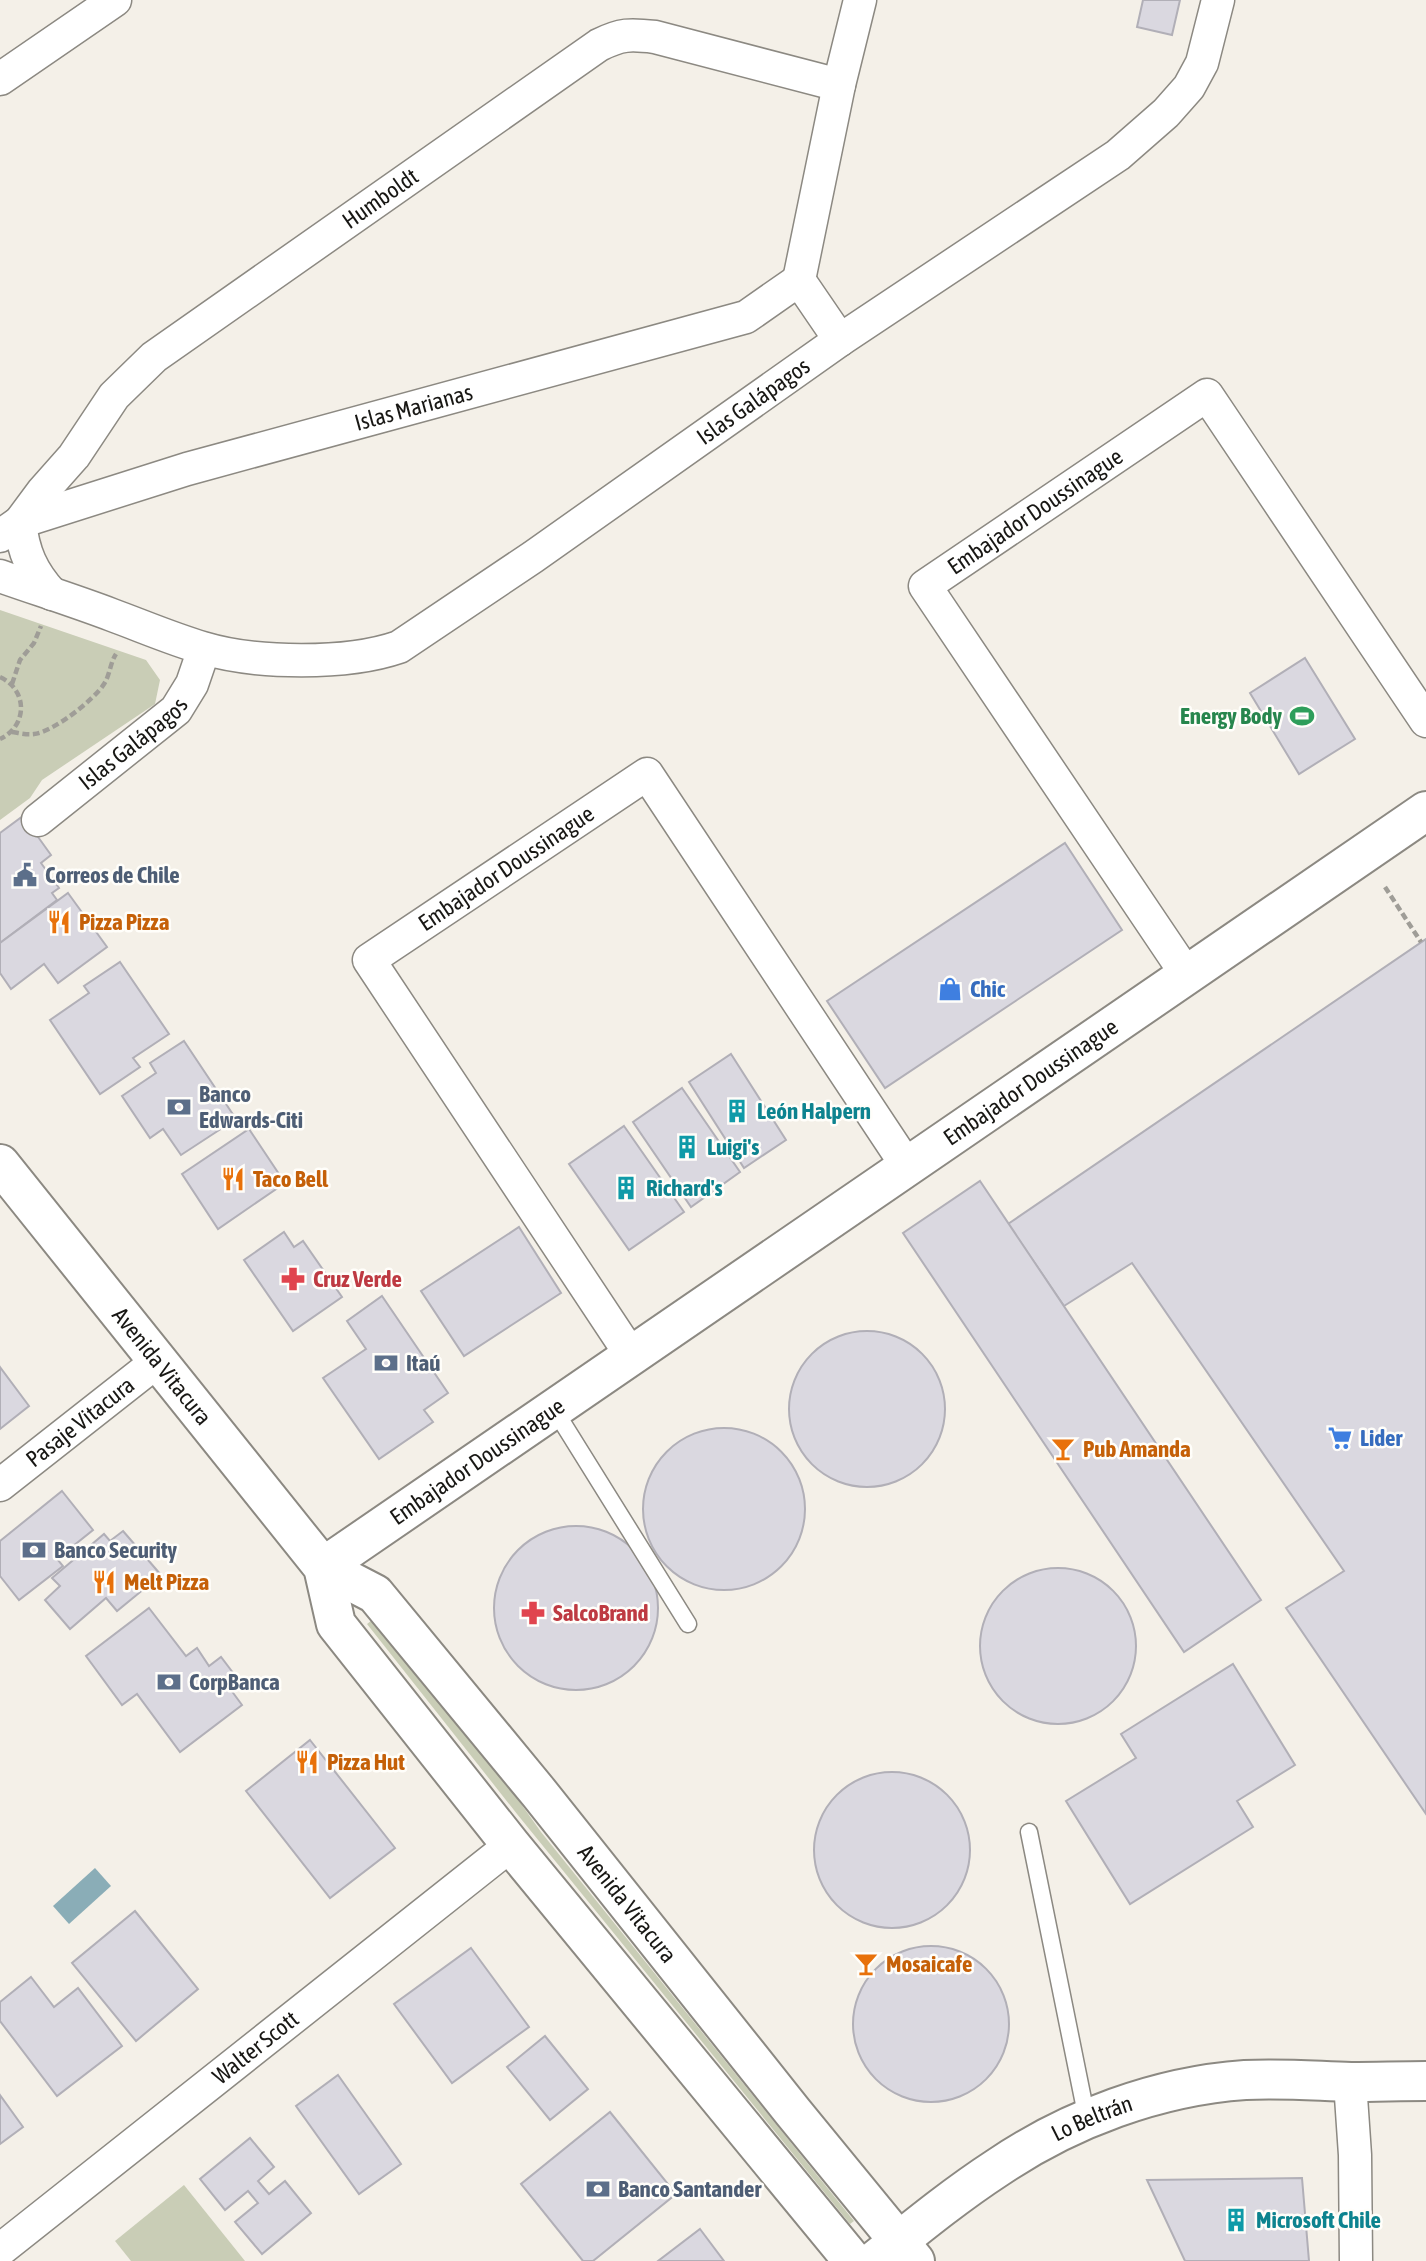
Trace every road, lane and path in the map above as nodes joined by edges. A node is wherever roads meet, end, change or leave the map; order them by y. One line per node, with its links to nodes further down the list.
1 (115, 0): 4 (street)
2 (860, 0): 5 (street)
3 (1218, 0): 7 (street, Islas Galápagos)
4 (0, 79)
5 (839, 85): 6 (street); 8 (street, Humboldt)
6 (799, 280): 7 (street); 8 (street, Islas Marianas)
7 (841, 340): 12 (street, Islas Galápagos)
8 (10, 529): 10 (street)
9 (0, 576): 10 (street, Islas Galápagos)
10 (52, 594): 11 (street, Islas Galápagos); 14 (path)
11 (133, 623): 12 (street, Islas Galápagos); 16 (path)
12 (204, 649): 19 (street, Islas Galápagos)
13 (0, 677): 14 (path)
14 (12, 684): 16 (path)
15 (1426, 721): 22 (street, Embajador Doussinague)
16 (12, 732): 17 (path)
17 (0, 739)
18 (1418, 819): 20 (main road, Embajador Doussinague)
19 (38, 820)
20 (1363, 854): 21 (path); 22 (main road, Embajador Doussinague)
21 (1421, 942)
22 (1187, 975): 24 (main road, Embajador Doussinague)
23 (0, 1164): 26 (main road, Avenida Vitacura)
24 (907, 1166): 25 (main road, Embajador Doussinague); 25 (street, Embajador Doussinague)
25 (631, 1355): 27 (main road, Embajador Doussinague)
26 (159, 1360): 28 (street, Pasaje Vitacura); 29 (main road, Avenida Vitacura)
27 (554, 1409): 29 (main road, Embajador Doussinague); 30 (lane)
28 (0, 1485)
29 (323, 1567): 32 (main road, Avenida Vitacura); 37 (main road, Avenida Vitacura)
30 (688, 1624)
31 (1029, 1832): 35 (lane)
32 (511, 1845): 36 (street, Walter Scott); 38 (main road, Avenida Vitacura)
33 (1350, 2081): 34 (main road, Lo Beltrán); 35 (main road, Lo Beltrán); 39 (street)
34 (1426, 2081)
35 (1087, 2119): 37 (main road, Lo Beltrán)
36 (0, 2250)
37 (896, 2254)
38 (853, 2261)
39 (1356, 2261)

